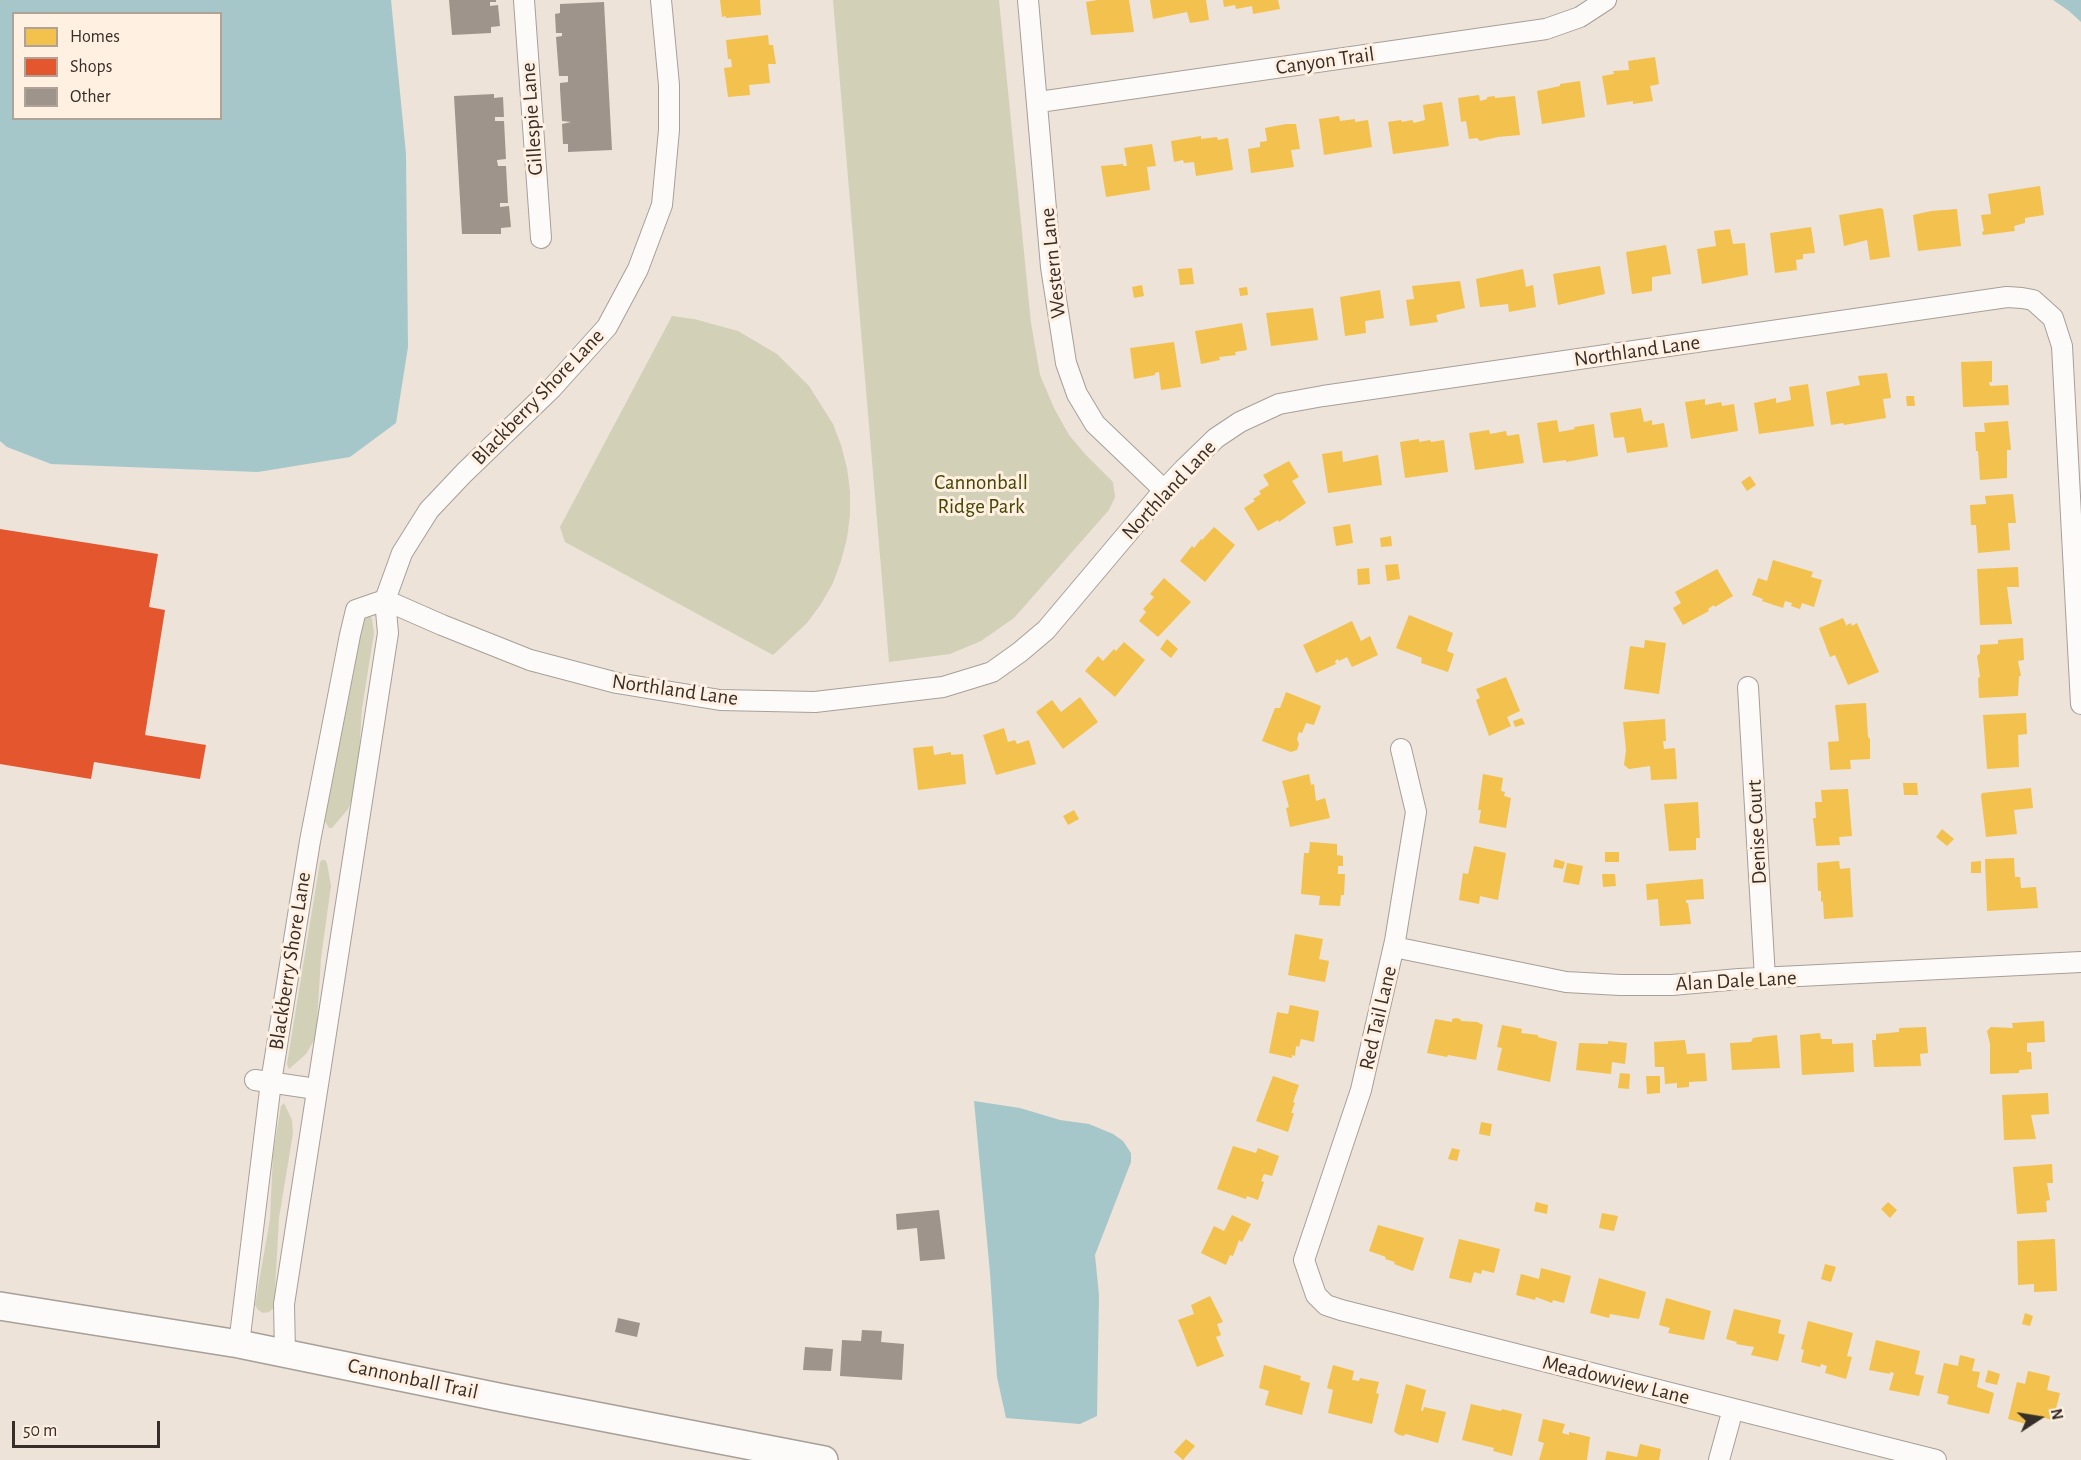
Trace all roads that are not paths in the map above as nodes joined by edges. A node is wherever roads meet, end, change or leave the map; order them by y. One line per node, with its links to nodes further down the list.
1 (524, 0): 6 (street, Gillespie Lane)
2 (661, 0): 8 (street, Blackberry Shore Lane)
3 (1028, 0): 5 (street, Western Lane)
4 (1606, 0): 5 (street, Canyon Trail)
5 (1039, 102): 7 (street, Western Lane)
6 (541, 237)
7 (1164, 490): 8 (street, Northland Lane); 10 (street, Northland Lane)
8 (384, 600): 15 (street, Blackberry Shore Lane); 16 (street, Blackberry Shore Lane)
9 (1748, 687): 14 (street, Denise Court)
10 (2081, 704)
11 (1401, 749): 12 (street, Red Tail Lane)
12 (1394, 947): 14 (street, Alan Dale Lane); 17 (street, Red Tail Lane)
13 (2081, 962): 14 (street, Alan Dale Lane)
14 (1765, 978)
15 (263, 1081): 16 (street); 19 (street, Blackberry Shore Lane)
16 (316, 1089): 20 (street, Blackberry Shore Lane)
17 (1309, 1281): 21 (street, Meadowview Lane)
18 (0, 1306): 19 (main road, Cannonball Trail)
19 (239, 1344): 20 (main road, Cannonball Trail)
20 (285, 1353): 22 (main road, Cannonball Trail)
21 (1733, 1409): 23 (street); 24 (street, Meadowview Lane)
22 (824, 1460)
23 (1719, 1460)
24 (1936, 1460)

